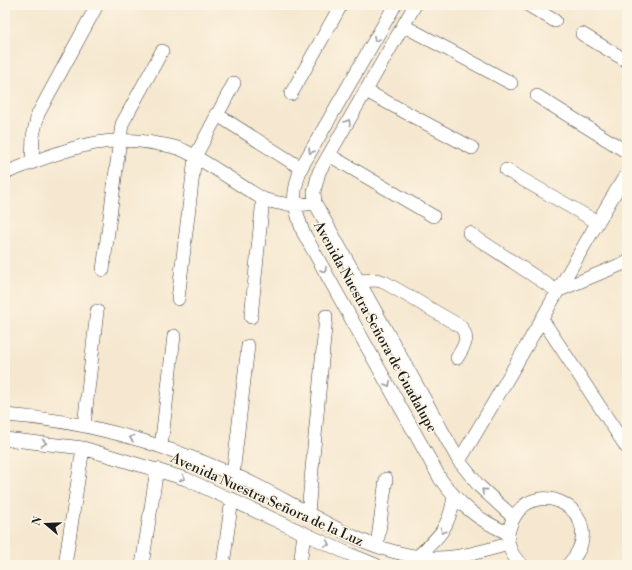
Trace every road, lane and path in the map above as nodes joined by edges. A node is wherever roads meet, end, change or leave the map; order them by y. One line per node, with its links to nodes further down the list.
1 (341, 5): 14 (street)
2 (395, 5): 23 (street, Avenida Nuestra Señora de Guadalupe, one-way to 23)
3 (415, 5): 7 (street, Avenida Nuestra Señora de Guadalupe)
4 (528, 5): 6 (street)
5 (96, 7): 22 (street)
6 (556, 21)
7 (404, 26): 12 (street); 13 (street, Avenida Nuestra Señora de Guadalupe)
8 (582, 34): 10 (street)
9 (162, 51): 17 (street)
10 (627, 61)
11 (234, 84): 16 (street)
12 (511, 84)
13 (366, 91): 18 (street); 20 (street, Avenida Nuestra Señora de Guadalupe, one-way to 13)
14 (291, 94)
15 (537, 96): 19 (street)
16 (216, 114): 21 (street); 23 (street)
17 (119, 139): 21 (street); 22 (street); 34 (street)
18 (472, 148)
19 (627, 152)
20 (329, 155): 28 (street, Avenida Nuestra Señora de Guadalupe); 30 (street)
21 (195, 157): 27 (street); 37 (street)
22 (32, 162): 25 (street)
23 (301, 168): 29 (street, Avenida Nuestra Señora de Guadalupe)
24 (506, 170): 31 (street)
25 (5, 173)
26 (627, 173): 31 (street)
27 (263, 199): 29 (street); 40 (street)
28 (315, 203): 29 (street); 35 (street, Avenida Nuestra Señora de Guadalupe)
29 (294, 206): 55 (street, Avenida Nuestra Señora de Guadalupe, one-way to 55)
30 (432, 216)
31 (597, 222): 36 (street)
32 (469, 233): 36 (street)
33 (627, 262): 36 (street)
34 (103, 270)
35 (358, 281): 44 (street); 51 (street, Avenida Nuestra Señora de Guadalupe)
36 (557, 291): 41 (street)
37 (178, 299)
38 (97, 311): 46 (street)
39 (326, 316): 57 (street)
40 (251, 317)
41 (542, 319): 50 (street); 51 (street)
42 (174, 336): 48 (street)
43 (248, 346): 53 (street)
44 (457, 358)
45 (5, 415): 46 (street, Avenida Nuestra Señora de la Luz)
46 (84, 426): 48 (street, Avenida Nuestra Señora de la Luz, one-way to 46)
47 (5, 439): 49 (street, Avenida Nuestra Señora de la Luz, one-way to 49)
48 (161, 447): 53 (street, Avenida Nuestra Señora de la Luz)
49 (83, 448): 52 (street, Avenida Nuestra Señora de la Luz); 65 (street)
50 (627, 448)
51 (459, 461): 58 (street, Avenida Nuestra Señora de Guadalupe, one-way to 51)
52 (157, 469): 56 (street, Avenida Nuestra Señora de la Luz, one-way to 56); 66 (street)
53 (233, 474): 57 (street, Avenida Nuestra Señora de la Luz)
54 (386, 479): 61 (street)
55 (454, 498): 60 (street, Avenida Nuestra Señora de Guadalupe); 62 (street, one-way to 62)
56 (232, 499): 59 (street, Avenida Nuestra Señora de la Luz); 67 (street)
57 (308, 513): 61 (street, Avenida Nuestra Señora de la Luz)
58 (513, 517): 60 (street); 63 (street)
59 (304, 533): 68 (street); 69 (street, Avenida Nuestra Señora de la Luz, one-way to 69)
60 (508, 538): 62 (street, Avenida Nuestra Señora de la Luz); 64 (street)
61 (377, 546): 62 (street, Avenida Nuestra Señora de la Luz)
62 (417, 557)
63 (576, 562)
64 (516, 564)
65 (65, 565)
66 (142, 565)
67 (223, 565)
68 (300, 565)
69 (376, 565)

